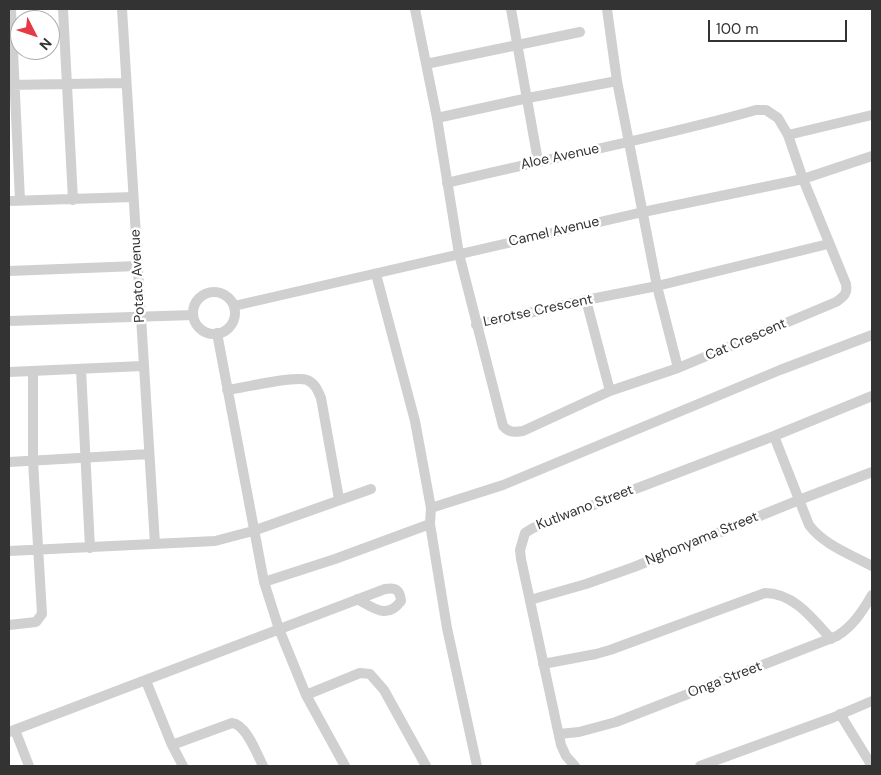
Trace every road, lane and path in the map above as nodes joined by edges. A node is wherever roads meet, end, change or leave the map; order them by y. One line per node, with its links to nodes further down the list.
1 (11, 9): 13 (street)
2 (63, 9): 11 (street)
3 (122, 9): 12 (street, Potato Avenue)
4 (415, 9): 9 (street)
5 (511, 9): 8 (street)
6 (607, 9): 10 (street)
7 (580, 32): 8 (street)
8 (518, 46): 9 (street); 14 (street)
9 (426, 64): 16 (street)
10 (617, 81): 14 (street); 18 (street)
11 (67, 84): 12 (street); 13 (street); 25 (street)
12 (125, 84): 23 (street, Potato Avenue)
13 (12, 85): 24 (street)
14 (528, 98): 16 (street); 20 (street)
15 (872, 115): 17 (street)
16 (437, 118): 22 (street)
17 (788, 135): 18 (street, Aloe Avenue); 21 (street, Aloe Avenue)
18 (628, 142): 20 (street, Aloe Avenue); 27 (street)
19 (872, 156): 21 (street, Camel Avenue)
20 (538, 161): 22 (street, Aloe Avenue)
21 (803, 179): 27 (street, Camel Avenue); 28 (street, Cat Crescent)
22 (447, 183): 29 (street)
23 (133, 197): 25 (street); 30 (street, Potato Avenue)
24 (20, 200): 25 (street); 26 (street)
25 (73, 200)
26 (9, 201)
27 (643, 212): 29 (street, Camel Avenue); 33 (street)
28 (828, 244): 33 (street, Lerotse Crescent); 43 (street, Cat Crescent)
29 (459, 254): 32 (street, Camel Avenue); 39 (street)
30 (137, 266): 31 (street); 37 (street, Potato Avenue)
31 (9, 270)
32 (376, 274): 35 (street, Camel Avenue); 59 (street)
33 (657, 286): 34 (street, Lerotse Crescent); 43 (street)
34 (586, 300): 39 (street, Lerotse Crescent); 48 (street)
35 (234, 306): 36 (street); 40 (street)
36 (194, 315): 37 (street); 40 (street)
37 (140, 316): 38 (street); 42 (street, Potato Avenue)
38 (9, 321)
39 (476, 325): 48 (street, Lerotse Crescent)
40 (217, 333): 47 (street)
41 (872, 335): 59 (street)
42 (143, 366): 44 (street); 51 (street, Potato Avenue)
43 (678, 368): 48 (street, Lerotse Crescent)
44 (81, 369): 45 (street); 52 (street)
45 (33, 371): 46 (street); 53 (street)
46 (9, 372)
47 (227, 390): 57 (street); 61 (street)
48 (610, 392)
49 (872, 396): 50 (street, Kutlwano Street)
50 (774, 436): 58 (street); 70 (street, Kutlwano Street)
51 (149, 454): 52 (street); 62 (street, Potato Avenue)
52 (84, 458): 53 (street); 63 (street)
53 (33, 461): 54 (street); 64 (street)
54 (9, 462)
55 (872, 472): 58 (street, Nghonyama Street)
56 (371, 489): 57 (street)
57 (339, 499): 61 (street)
58 (799, 500): 66 (street); 70 (street, Nghonyama Street)
59 (431, 508): 60 (street)
60 (430, 524): 67 (street); 87 (street)
61 (253, 531): 62 (street); 67 (street)
62 (155, 544): 63 (street)
63 (90, 548): 64 (street)
64 (39, 549): 65 (street); 71 (street)
65 (9, 550)
66 (872, 566)
67 (264, 582): 72 (street)
68 (872, 595): 73 (street, Onga Street)
69 (358, 600): 72 (street)
70 (530, 600): 74 (street, Kutlwano Street)
71 (9, 625)
72 (279, 629): 75 (street); 76 (street)
73 (831, 639): 74 (street); 80 (street, Onga Street)
74 (543, 664): 80 (street, Kutlwano Street)
75 (146, 681): 79 (street); 81 (street)
76 (306, 695): 85 (street); 86 (street)
77 (872, 701): 78 (street)
78 (840, 714): 89 (street); 90 (street)
79 (12, 731): 82 (street)
80 (559, 734): 88 (street, Kutlwano Street)
81 (172, 745): 83 (street); 84 (street)
82 (29, 766)
83 (183, 766)
84 (264, 766)
85 (345, 766)
86 (426, 766)
87 (477, 766)
88 (575, 766)
89 (700, 766)
90 (872, 766)

